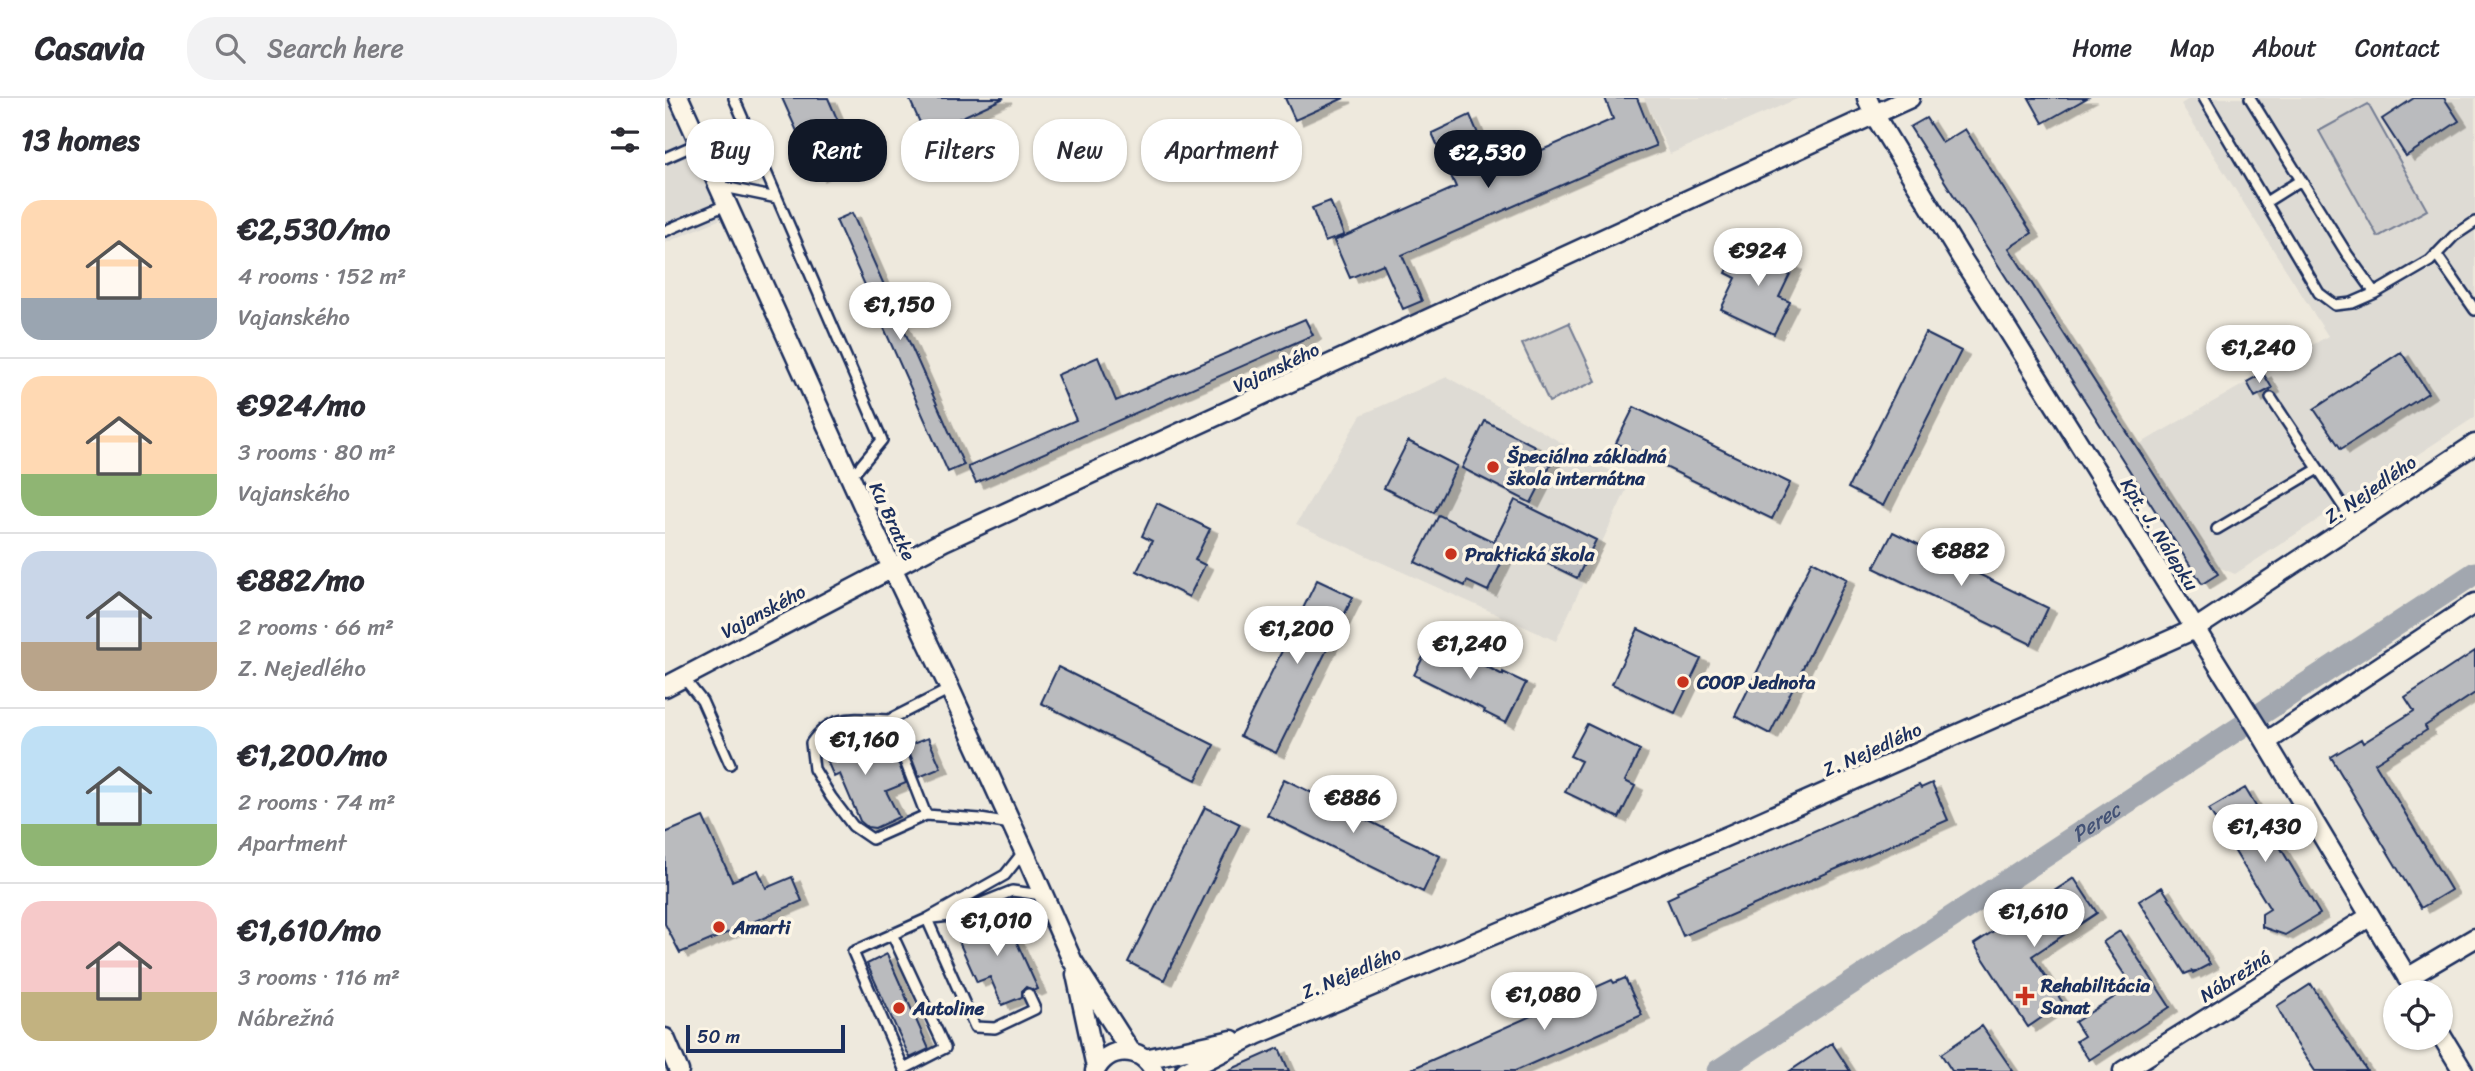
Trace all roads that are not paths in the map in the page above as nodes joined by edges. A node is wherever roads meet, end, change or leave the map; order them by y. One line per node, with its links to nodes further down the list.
1 (679, 98): 8 (street, Ku Bratke)
2 (734, 98): 14 (lane)
3 (1867, 98): 7 (street, Kpt. J. Nálepku)
4 (1910, 98): 7 (street, Vajanského)
5 (2204, 98): 15 (lane)
6 (2250, 98): 11 (lane)
7 (1875, 116): 28 (street, Vajanského); 30 (street, Kpt. J. Nálepku)
8 (688, 119)
9 (686, 149): 10 (lane)
10 (665, 158)
11 (2301, 180): 15 (lane); 20 (lane)
12 (716, 182): 13 (street, Ku Bratke)
13 (717, 185): 14 (lane); 16 (street, Ku Bratke)
14 (777, 198): 25 (lane)
15 (2266, 202): 20 (lane)
16 (726, 205): 18 (lane); 25 (street, Ku Bratke)
17 (2475, 222): 19 (lane)
18 (665, 231)
19 (2436, 254): 20 (lane); 21 (lane)
20 (2375, 293)
21 (2475, 310)
22 (2271, 398): 24 (lane)
23 (2475, 444): 26 (street, Z. Nejedlého)
24 (2318, 469): 26 (lane); 27 (lane)
25 (848, 473): 28 (street, Ku Bratke)
26 (2355, 524): 30 (street, Z. Nejedlého)
27 (2217, 529)
28 (892, 568): 31 (street, Vajanského); 33 (street, Ku Bratke)
29 (2475, 603): 35 (street)
30 (2196, 629): 35 (street, Kpt. J. Nálepku); 51 (street, Z. Nejedlého)
31 (683, 677): 32 (street, Vajanského); 36 (lane)
32 (665, 687)
33 (950, 689): 34 (lane); 38 (street, Ku Bratke)
34 (889, 720): 37 (lane); 37 (lane)
35 (2263, 737): 43 (street, Kpt. J. Nálepku)
36 (730, 764)
37 (926, 815): 38 (lane)
38 (1011, 824): 39 (street, Ku Bratke)
39 (1024, 851): 40 (street, Ku Bratke); 44 (lane)
40 (1044, 895): 41 (lane); 47 (street, Ku Bratke)
41 (997, 897): 42 (lane); 44 (lane)
42 (993, 916)
43 (2369, 917): 48 (street, Kpt. J. Nálepku); 58 (street, Nábrežná)
44 (927, 919): 45 (lane); 50 (lane)
45 (892, 934): 45 (lane)
46 (2475, 938): 49 (street)
47 (1072, 960): 54 (street, Ku Bratke); 55 (street, Ku Bratke)
48 (2408, 980)
49 (2418, 980)
50 (1028, 994)
51 (1256, 1035): 54 (street, Z. Nejedlého); 57 (street, Z. Nejedlého)
52 (665, 1038): 56 (street)
53 (2450, 1050): 59 (street)
54 (1143, 1060): 55 (street, Z. Nejedlého)
55 (1096, 1069)
56 (679, 1071)
57 (1185, 1071)
58 (2123, 1071)
59 (2463, 1071)

